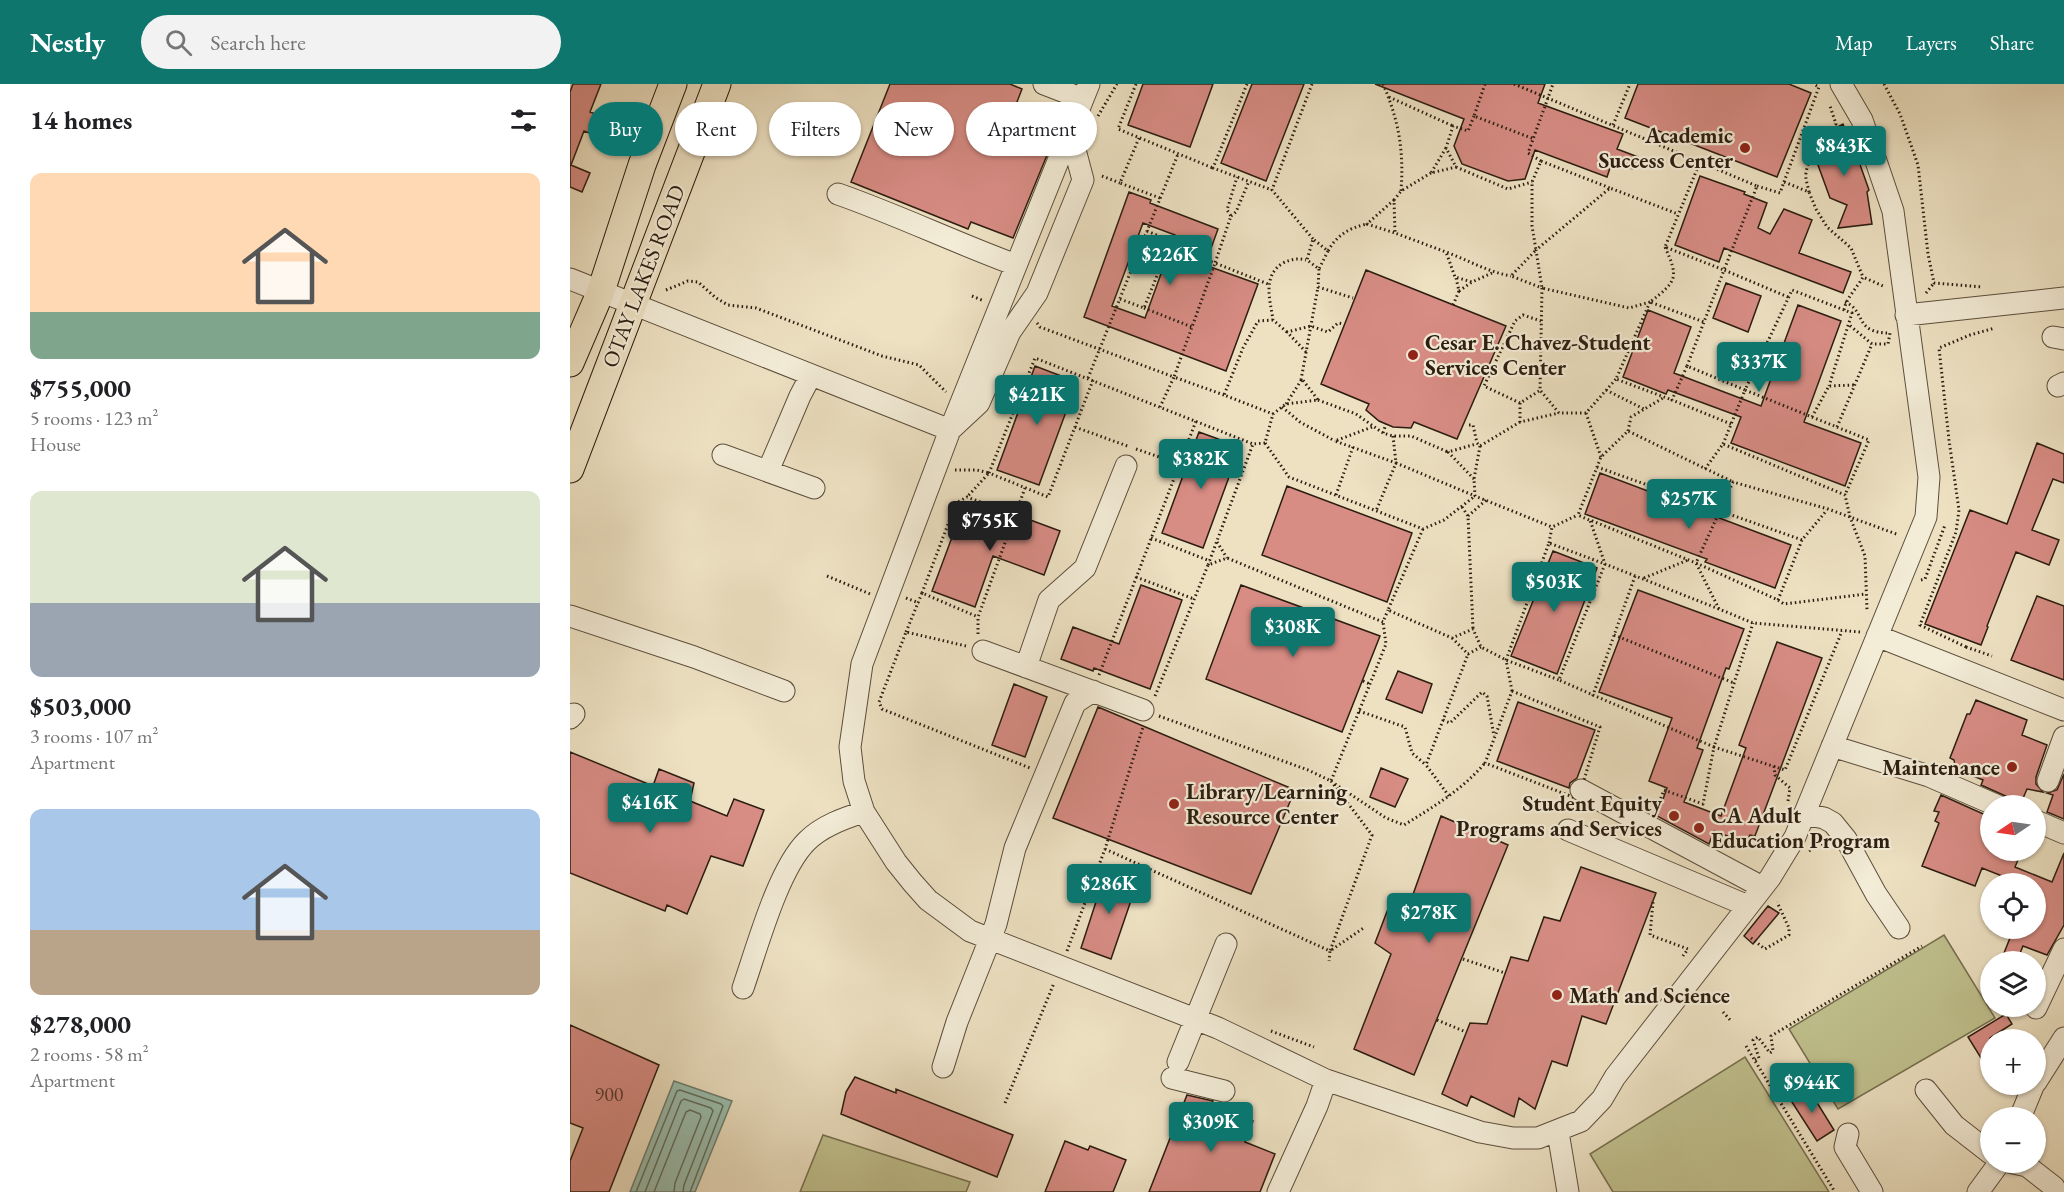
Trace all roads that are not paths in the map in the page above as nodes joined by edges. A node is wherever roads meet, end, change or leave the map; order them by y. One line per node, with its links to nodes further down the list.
1 (674, 84): 11 (main road, OTAY LAKES ROAD)
2 (717, 84): 13 (main road, OTAY LAKES ROAD)
3 (1044, 84): 5 (street)
4 (1834, 91): 14 (street)
5 (1086, 92)
6 (1055, 156): 9 (street)
7 (1076, 156): 17 (street)
8 (838, 194): 9 (street)
9 (1016, 265): 17 (street)
10 (570, 279): 11 (street)
11 (601, 291): 13 (street); 15 (main road, OTAY LAKES ROAD)
12 (2064, 298): 14 (street)
13 (632, 304): 16 (street); 20 (main road, OTAY LAKES ROAD)
14 (1906, 315): 24 (street)
15 (570, 363)
16 (812, 375): 17 (street); 21 (street)
17 (950, 430): 36 (street)
18 (723, 455): 21 (street)
19 (1126, 466): 26 (street)
20 (570, 469)
21 (768, 471): 22 (street)
22 (814, 488)
23 (570, 616): 27 (street)
24 (1871, 631): 29 (street); 32 (street)
25 (980, 650): 26 (street)
26 (1026, 667): 28 (street)
27 (783, 691)
28 (1093, 691): 30 (street); 44 (street)
29 (2064, 710)
30 (1149, 712)
31 (2064, 737): 33 (street)
32 (1832, 746): 35 (street); 37 (street)
33 (2048, 781)
34 (1581, 790): 41 (street)
35 (1980, 798)
36 (864, 812): 44 (street); 48 (street)
37 (1804, 814): 41 (street); 43 (street)
38 (2046, 825): 40 (street)
39 (1568, 831): 42 (street)
40 (2064, 833)
41 (1769, 894): 42 (street)
42 (1748, 906): 56 (street)
43 (1899, 928)
44 (989, 939): 49 (street); 52 (street)
45 (1226, 944): 49 (street)
46 (2064, 949): 47 (street)
47 (2046, 987)
48 (743, 988)
49 (1195, 1019): 53 (street); 55 (street)
50 (2064, 1038): 51 (street)
51 (2046, 1066)
52 (943, 1067)
53 (1326, 1080): 56 (street); 61 (street)
54 (1926, 1090): 58 (street)
55 (1224, 1091)
56 (1558, 1132): 62 (street)
57 (1848, 1134): 63 (street)
58 (1980, 1145)
59 (1992, 1173): 64 (street)
60 (2037, 1173): 65 (street)
61 (1278, 1192)
62 (1568, 1192)
63 (1872, 1192)
64 (1977, 1192)
65 (2056, 1192)

